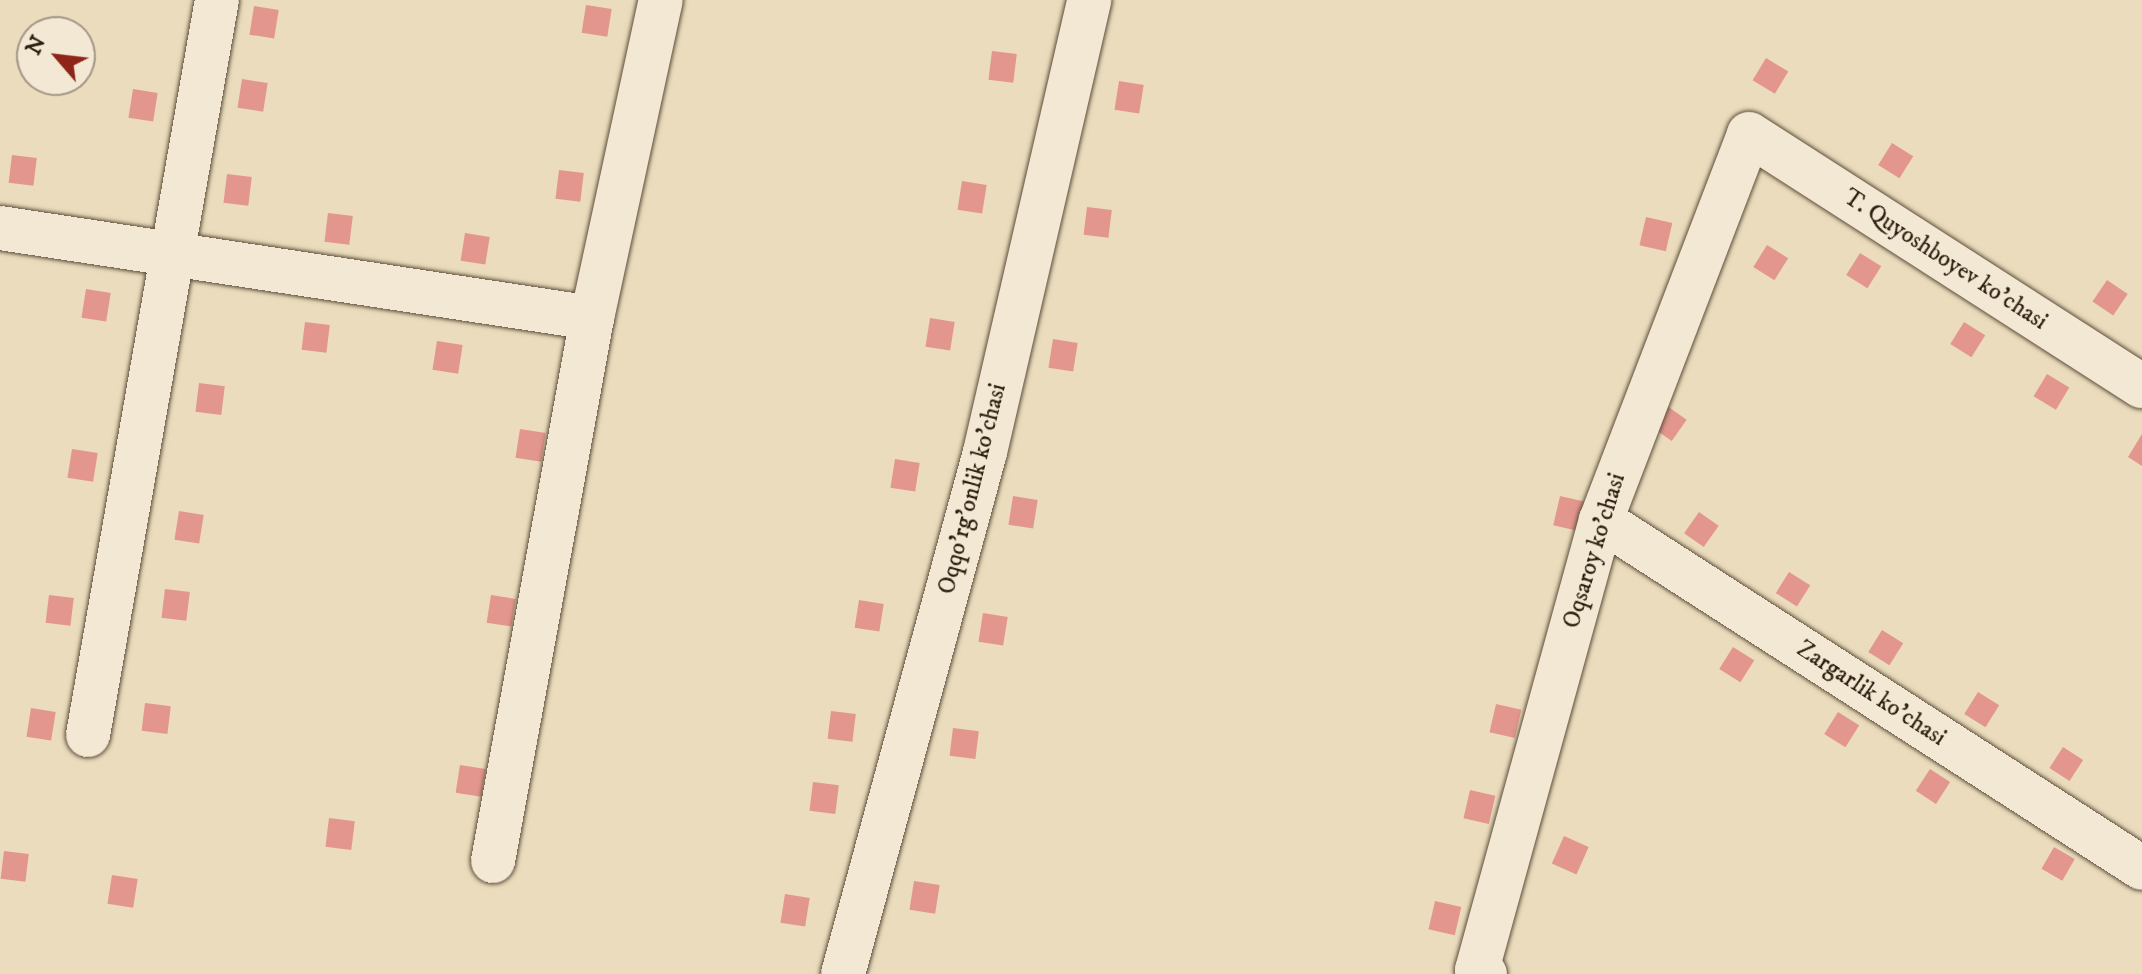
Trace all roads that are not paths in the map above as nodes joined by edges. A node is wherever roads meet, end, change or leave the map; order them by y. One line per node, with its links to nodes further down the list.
1 (217, 0): 6 (street)
2 (661, 0): 7 (street)
3 (1089, 0): 13 (street, Oqqo'rg'onlik ko'chasi)
4 (1749, 134): 8 (street, T. Quyoshboyev ko'chasi); 9 (street, Oqsaroy ko'chasi)
5 (0, 228): 6 (street)
6 (173, 255): 7 (street); 10 (street)
7 (592, 318): 11 (street)
8 (2142, 386)
9 (1601, 520): 12 (street, Zargarlik ko'chasi); 14 (street, Oqsaroy ko'chasi)
10 (88, 735)
11 (493, 861)
12 (2142, 868)
13 (843, 974)
14 (1485, 974)

